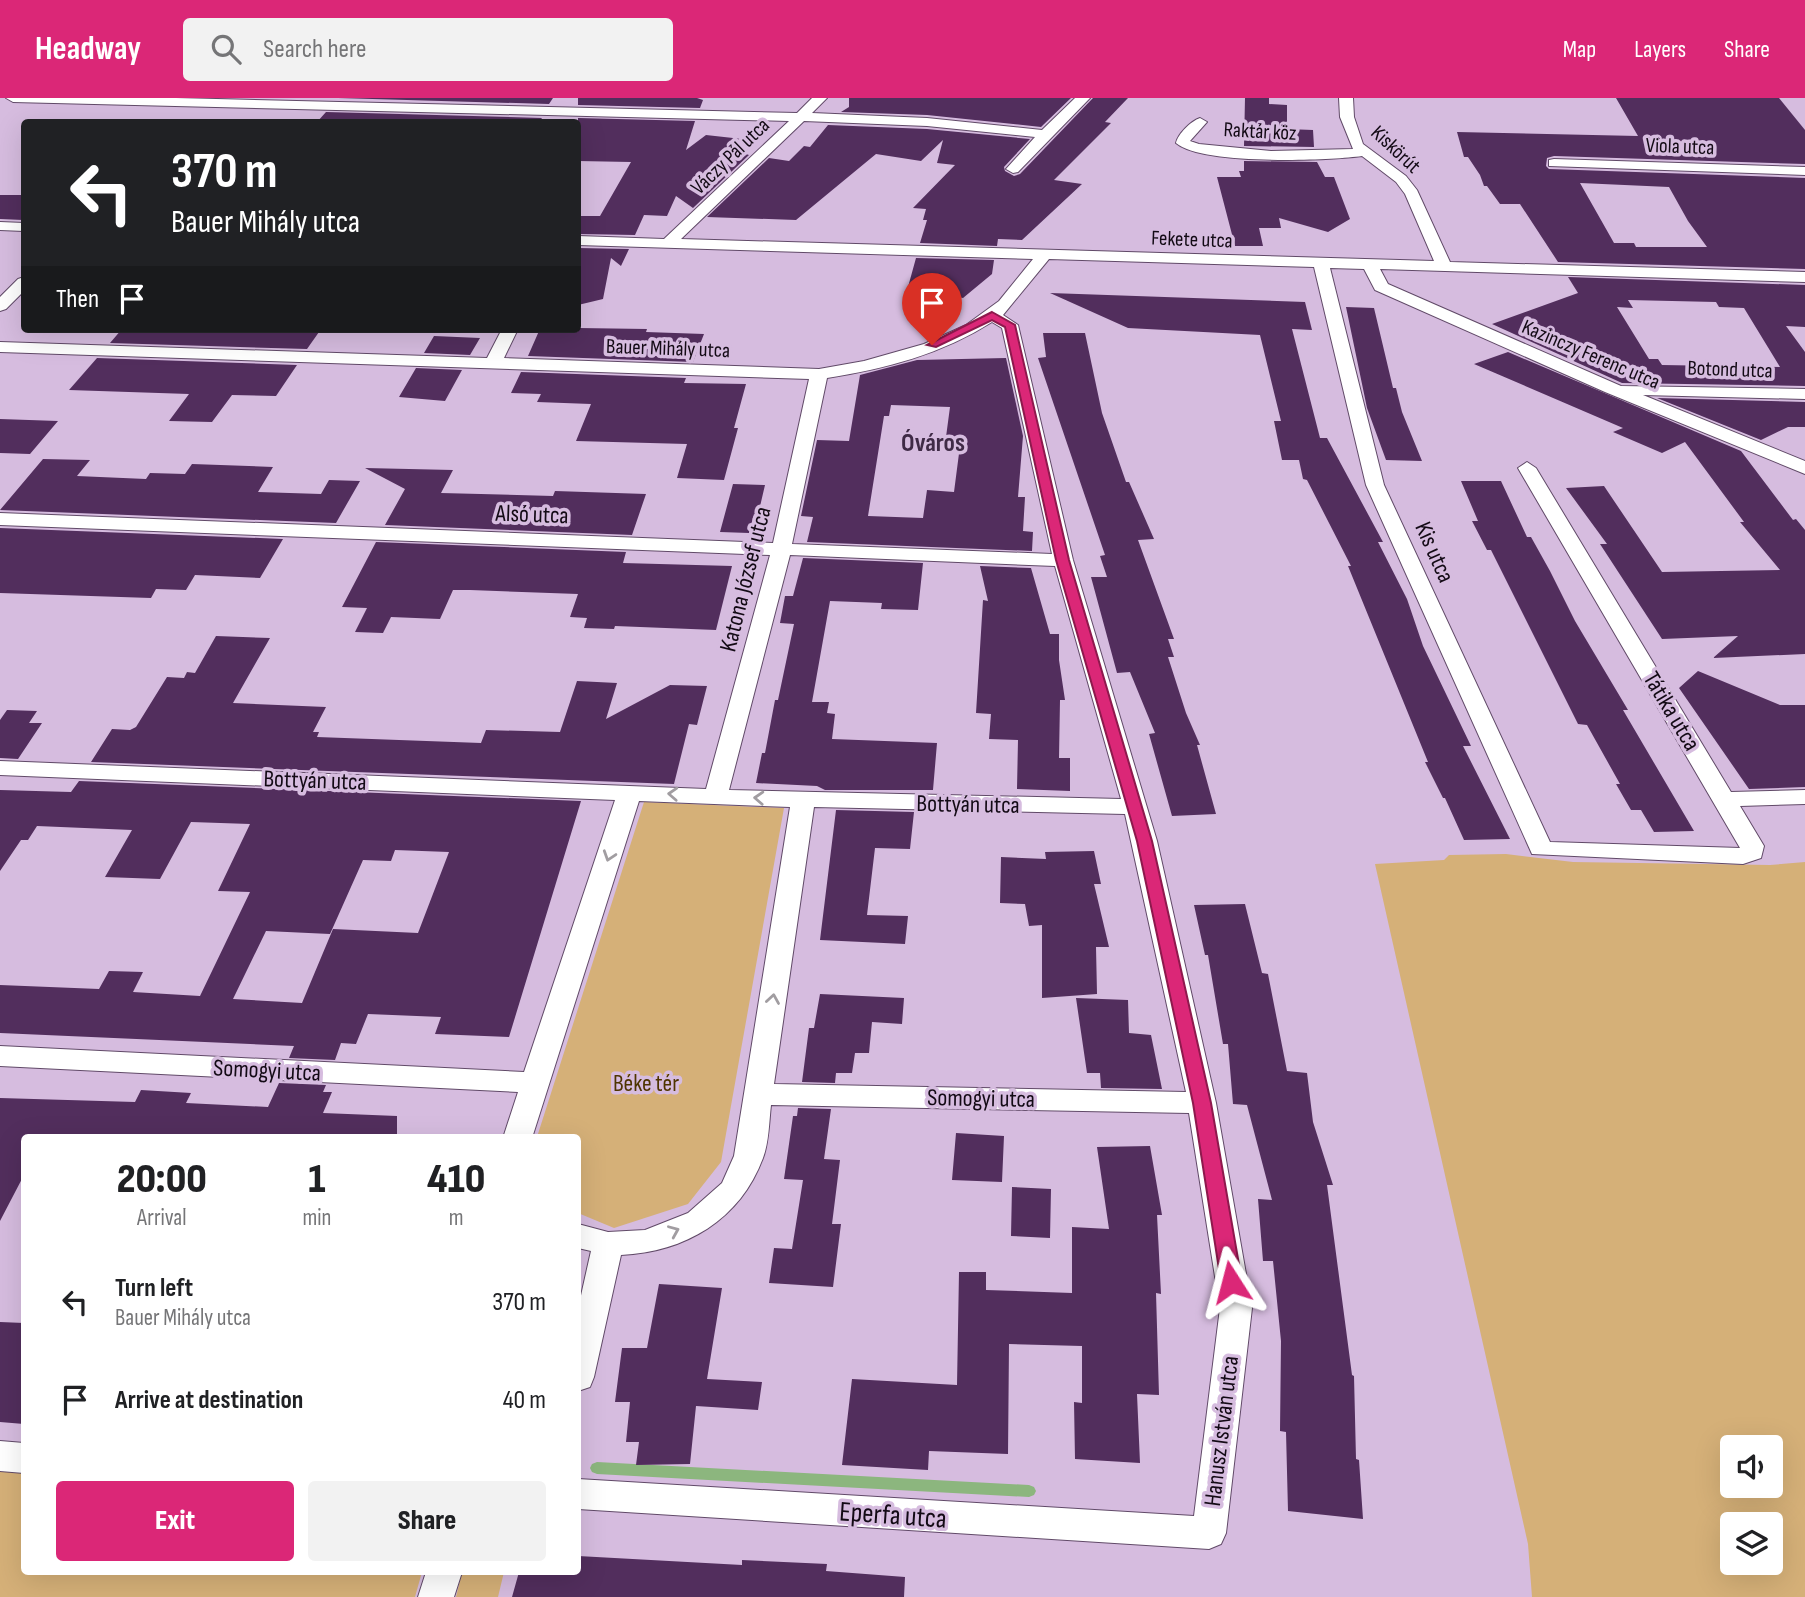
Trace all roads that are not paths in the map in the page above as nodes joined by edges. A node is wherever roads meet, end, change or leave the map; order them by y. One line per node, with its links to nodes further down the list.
1 (13, 98): 5 (street)
2 (820, 98): 6 (street, Váczy Pál utca)
3 (1083, 98): 8 (street)
4 (1346, 98): 9 (street, Kiskörút)
5 (203, 105): 6 (street)
6 (801, 117): 8 (street); 16 (street, Váczy Pál utca)
7 (1200, 122): 9 (street, Raktár köz)
8 (1045, 134): 11 (street)
9 (1364, 152): 20 (street, Kiskörút)
10 (1554, 163): 12 (street, Viola utca)
11 (1013, 169)
12 (1805, 172)
13 (0, 226): 14 (street)
14 (21, 227)
15 (581, 241): 16 (street, Fekete utca)
16 (670, 243): 17 (street, Fekete utca)
17 (1044, 256): 18 (street, Fekete utca); 24 (street, Bauer Mihály utca)
18 (1321, 264): 19 (street, Fekete utca); 43 (street, Kis utca)
19 (1370, 266): 20 (street, Fekete utca); 29 (street, Kazinczy Ferenc utca)
20 (1444, 267): 21 (street, Fekete utca)
21 (1805, 277)
22 (21, 285): 23 (street)
23 (0, 306)
24 (992, 316): 28 (street, Bauer Mihály utca); 35 (street, Hanusz István utca)
25 (508, 333): 27 (street)
26 (0, 346): 27 (street, Bauer Mihály utca)
27 (492, 365): 28 (street, Bauer Mihály utca)
28 (819, 374): 34 (street, Katona József utca)
29 (1611, 388): 30 (street, Botond utca); 32 (street, Kazinczy Ferenc utca)
30 (1805, 394)
31 (1527, 468): 40 (street, Tátika utca)
32 (1805, 468)
33 (0, 519): 34 (street, Alsó utca)
34 (781, 550): 35 (street, Alsó utca); 38 (street, Katona József utca)
35 (1063, 560): 42 (street, Hanusz István utca)
36 (0, 768): 37 (street, Bottyán utca)
37 (630, 791): 38 (street, one-way to 37); 45 (street, one-way to 45)
38 (716, 796): 41 (street, one-way to 38)
39 (1805, 797): 40 (street)
40 (1724, 799): 43 (street, Tátika utca)
41 (803, 800): 42 (street, Bottyán utca); 46 (street, one-way to 41)
42 (1133, 807): 47 (street, Hanusz István utca)
43 (1634, 853)
44 (0, 1056): 45 (street, Somogyi utca)
45 (534, 1083): 48 (street)
46 (759, 1094): 47 (street, Somogyi utca); 50 (street, one-way to 46)
47 (1202, 1103): 55 (street, Hanusz István utca)
48 (518, 1134)
49 (581, 1238): 50 (street)
50 (608, 1244): 51 (street)
51 (581, 1364)
52 (0, 1457): 53 (street)
53 (21, 1458)
54 (581, 1494): 55 (street, Eperfa utca)
55 (1209, 1533)
56 (443, 1575): 57 (street)
57 (436, 1597)

